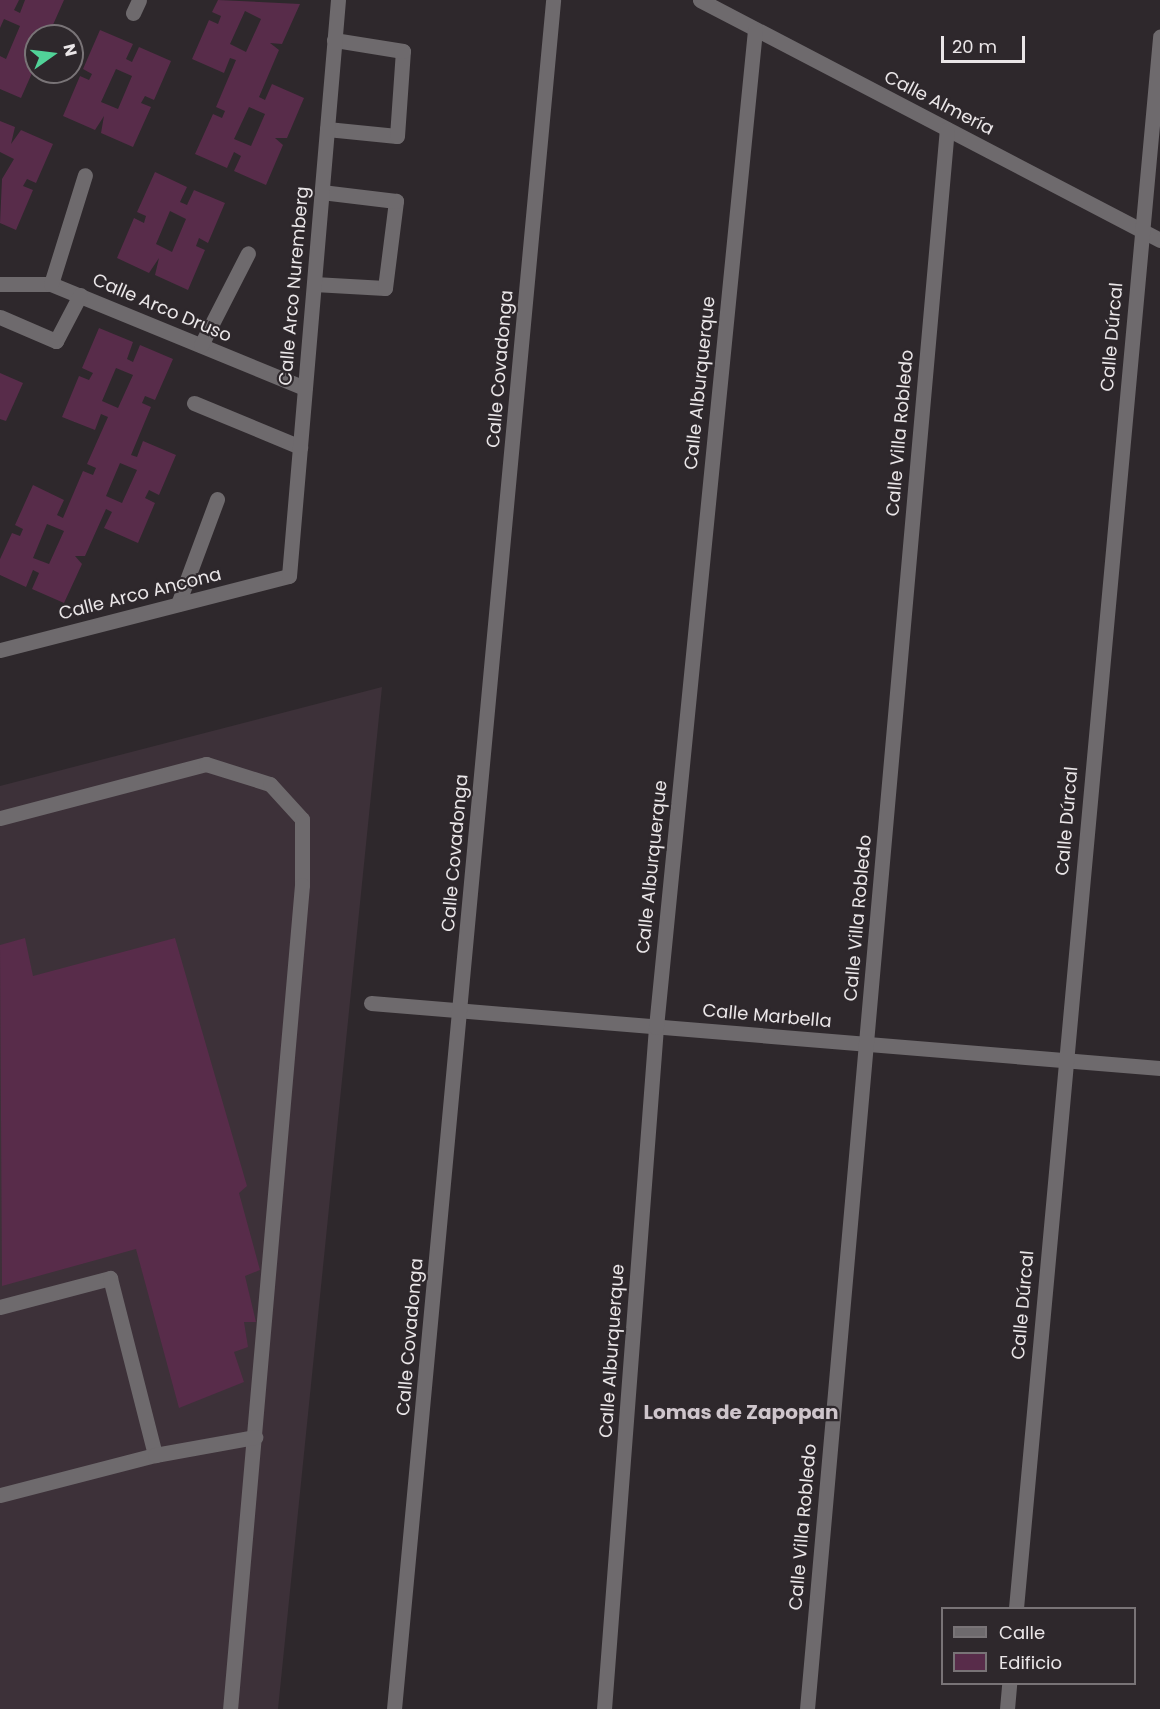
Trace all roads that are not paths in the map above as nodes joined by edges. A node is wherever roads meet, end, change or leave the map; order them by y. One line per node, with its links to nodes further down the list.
1 (338, 0): 6 (street, Calle Arco Nuremberg)
2 (553, 0): 29 (street, Calle Covadonga)
3 (700, 0): 4 (street, Calle Almería)
4 (755, 30): 8 (street, Calle Almería); 30 (street, Calle Alburquerque)
5 (1160, 37): 11 (street, Calle Dúrcal)
6 (334, 40): 7 (street, Calle Arco Nuremberg); 7 (street)
7 (327, 129): 10 (street, Calle Arco Nuremberg)
8 (947, 129): 11 (street, Calle Almería); 31 (street, Calle Villa Robledo)
9 (85, 175): 16 (street)
10 (321, 192): 15 (street, Calle Arco Nuremberg); 15 (street)
11 (1142, 231): 12 (street, Calle Almería); 32 (street, Calle Dúrcal)
12 (1160, 240)
13 (248, 253): 19 (street)
14 (0, 284): 16 (street, Calle Arco Druso)
15 (314, 284): 20 (street, Calle Arco Nuremberg)
16 (51, 285): 17 (street, Calle Arco Druso)
17 (80, 295): 18 (street); 19 (street, Calle Arco Druso)
18 (0, 317)
19 (201, 345): 20 (street, Calle Arco Druso)
20 (305, 388): 22 (street, Calle Arco Nuremberg)
21 (194, 403): 22 (street)
22 (300, 447): 24 (street, Calle Arco Nuremberg)
23 (217, 499): 25 (street)
24 (289, 576): 25 (street, Calle Arco Ancona)
25 (178, 604): 26 (street, Calle Arco Ancona)
26 (0, 650)
27 (0, 818): 35 (street)
28 (371, 1003): 29 (street, Calle Marbella)
29 (460, 1011): 30 (street, Calle Marbella); 41 (street, Calle Covadonga)
30 (656, 1027): 31 (street, Calle Marbella); 42 (street, Calle Alburquerque)
31 (866, 1044): 32 (street, Calle Marbella); 43 (street, Calle Villa Robledo)
32 (1064, 1060): 33 (street, Calle Marbella); 38 (street, Calle Dúrcal)
33 (1160, 1068)
34 (0, 1307): 36 (street)
35 (255, 1437): 36 (street); 40 (street)
36 (155, 1455): 37 (street)
37 (0, 1495)
38 (1016, 1607)
39 (1009, 1685): 44 (street)
40 (230, 1709)
41 (394, 1709)
42 (604, 1709)
43 (807, 1709)
44 (1007, 1709)

